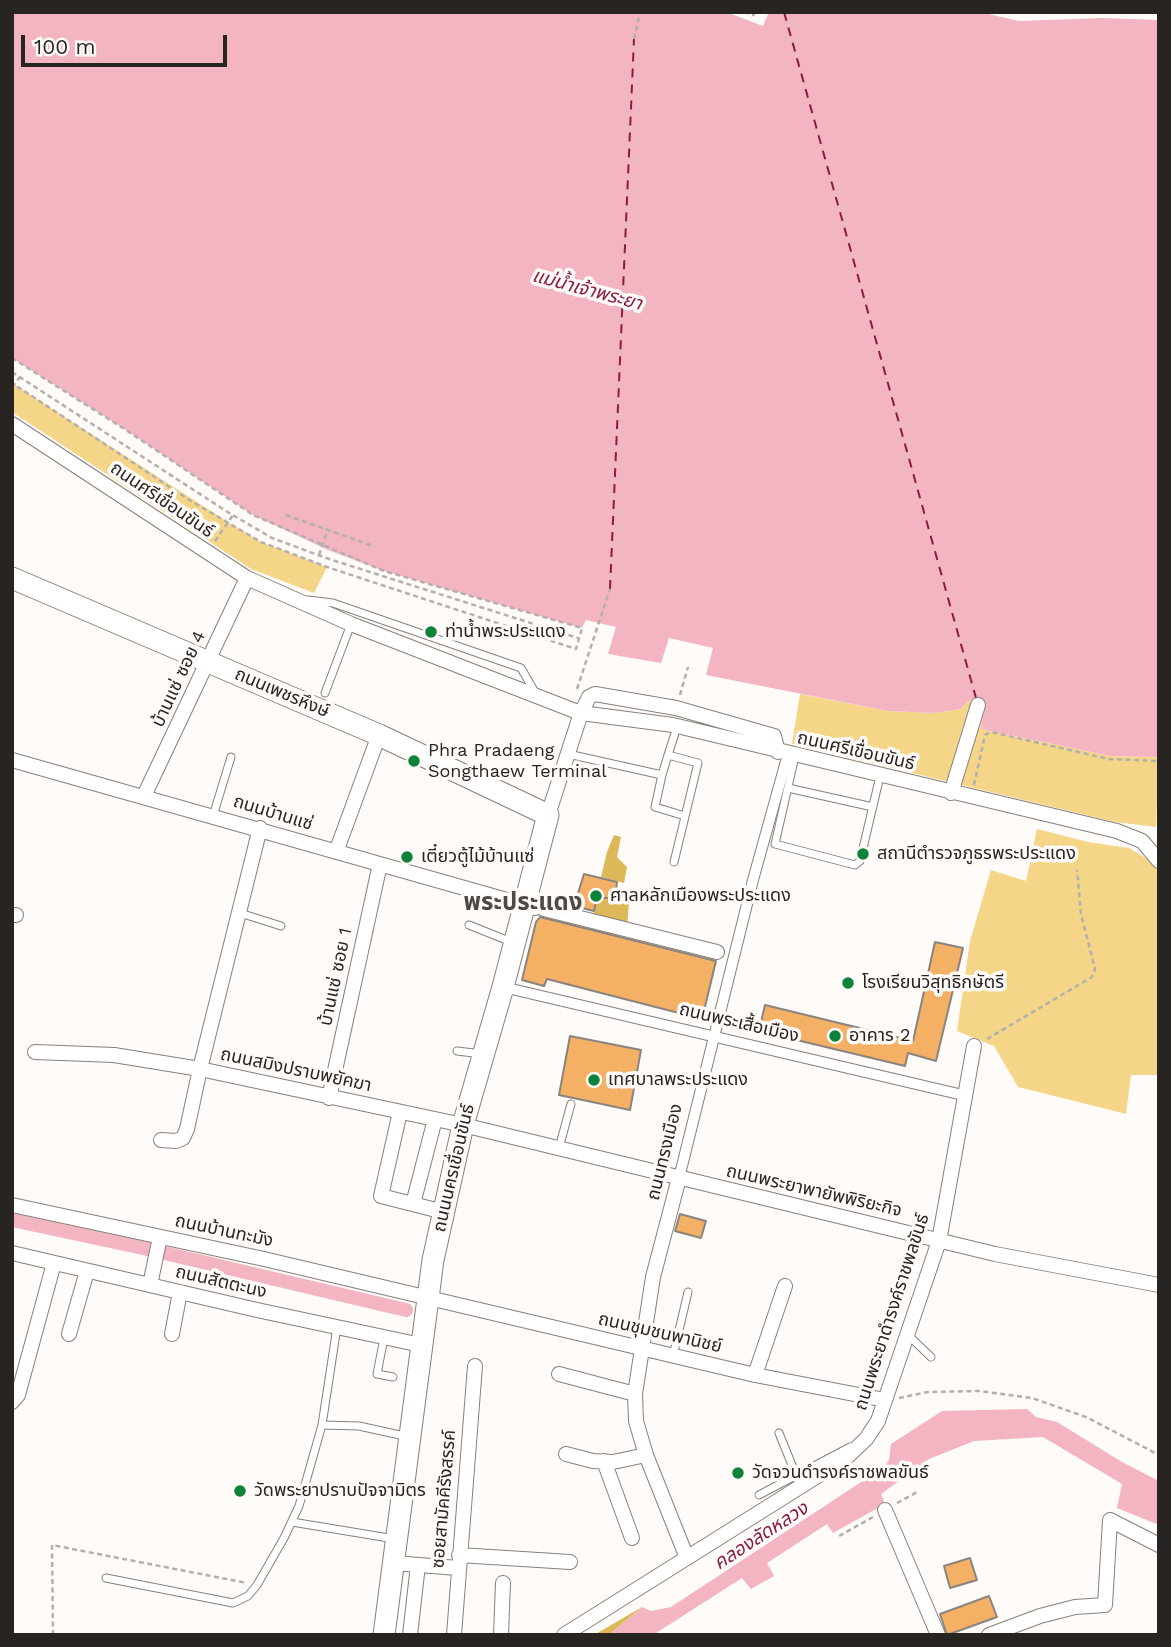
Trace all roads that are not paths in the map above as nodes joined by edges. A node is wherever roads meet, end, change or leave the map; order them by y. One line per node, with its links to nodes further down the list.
1 (12, 424): 3 (street, ถนนศรีเขื่อนขันธ์)
2 (12, 578): 8 (main road, ถนนเพชรหึงษ์)
3 (247, 578): 4 (street, ถนนศรีเขื่อนขันธ์); 8 (street, บ้านแซ่ ซอย 4)
4 (295, 598): 5 (street, ถนนศรีเขื่อนขันธ์); 6 (lane, ถนนศรีเขื่อนขันธ์)
5 (351, 624): 7 (street, ถนนศรีเขื่อนขันธ์); 9 (lane)
6 (437, 640): 7 (lane); 10 (lane, ถนนศรีเขื่อนขันธ์)
7 (431, 655): 10 (street, ถนนศรีเขื่อนขันธ์)
8 (208, 662): 14 (main road, ถนนเพชรหึงษ์); 24 (street, บ้านแซ่ ซอย 4)
9 (324, 693)
10 (536, 695): 12 (street, ถนนศรีเขื่อนขันธ์)
11 (978, 705): 23 (street)
12 (575, 711): 13 (street, ถนนศรีเขื่อนขันธ์); 15 (street, ถนนนครเขื่อนขันธ์); 16 (street)
13 (677, 727): 16 (street, ถนนศรีเขื่อนขันธ์); 17 (lane)
14 (379, 735): 26 (main road, ถนนเพชรหึงษ์); 32 (street)
15 (567, 753): 20 (lane); 26 (street, ถนนนครเขื่อนขันธ์)
16 (787, 754): 21 (street, ถนนศรีเขื่อนขันธ์); 22 (lane); 43 (street, ถนนทรงเมือง)
17 (668, 755): 20 (lane); 28 (lane)
18 (231, 757): 27 (lane)
19 (12, 760): 24 (street, ถนนบ้านแซ่)
20 (662, 775): 28 (lane)
21 (880, 776): 23 (street, ถนนศรีเขื่อนขันธ์); 25 (lane)
22 (788, 788): 25 (lane); 25 (lane)
23 (951, 793): 31 (street, ถนนศรีเขื่อนขันธ์)
24 (144, 796): 27 (street, ถนนบ้านแซ่)
25 (873, 807)
26 (548, 815): 36 (main road, ถนนนครเขื่อนขันธ์)
27 (213, 816): 29 (street, ถนนบ้านแซ่)
28 (685, 816): 34 (lane)
29 (260, 828): 32 (street, ถนนบ้านแซ่); 37 (street, ถนนสมิงปราบพยัคฆา)
30 (1159, 837): 31 (street)
31 (1142, 841): 33 (street, ถนนศรีเขื่อนขันธ์)
32 (336, 852): 35 (street, ถนนบ้านแซ่)
33 (1159, 861)
34 (674, 862)
35 (380, 864): 36 (street, ถนนบ้านแซ่); 50 (street, บ้านแซ่ ซอย 1)
36 (534, 907): 40 (main road, ถนนนครเขื่อนขันธ์); 41 (street, ถนนบ้านแซ่)
37 (240, 913): 39 (lane); 48 (street, ถนนสมิงปราบพยัคฆา)
38 (469, 925): 40 (lane)
39 (281, 926)
40 (514, 943): 42 (main road, ถนนนครเขื่อนขันธ์)
41 (717, 952)
42 (503, 987): 43 (street, ถนนพระเสื้อเมือง); 47 (main road, ถนนนครเขื่อนขันธ์)
43 (714, 1035): 49 (street, ถนนพระเสื้อเมือง); 57 (street, ถนนทรงเมือง)
44 (974, 1046): 49 (street, ถนนพระยาดำรงค์ราชพลขันธ์)
45 (457, 1051): 47 (lane)
46 (36, 1052): 48 (street)
47 (483, 1055): 54 (main road, ถนนนครเขื่อนขันธ์)
48 (200, 1069): 50 (street, ถนนสมิงปราบพยัคฆา); 55 (street)
49 (967, 1096): 62 (street, ถนนพระยาดำรงค์ราชพลขันธ์)
50 (330, 1098): 52 (street, ถนนสมิงปราบพยัคฆา)
51 (571, 1104): 56 (lane)
52 (400, 1112): 53 (street, ถนนสมิงปราบพยัคฆา); 58 (street)
53 (435, 1119): 54 (street, ถนนสมิงปราบพยัคฆา); 58 (street)
54 (463, 1125): 56 (street, ถนนพระยาพายัพพิริยะกิจ); 60 (main road, ถนนนครเขื่อนขันธ์)
55 (161, 1140)
56 (559, 1149): 57 (street, ถนนพระยาพายัพพิริยะกิจ)
57 (679, 1178): 62 (street, ถนนพระยาพายัพพิริยะกิจ); 78 (street, ถนนทรงเมือง)
58 (413, 1204): 60 (street)
59 (12, 1205): 61 (street, ถนนบ้านทะมัง)
60 (444, 1212): 71 (main road, ถนนนครเขื่อนขันธ์)
61 (159, 1240): 66 (street); 71 (street, ถนนบ้านทะมัง)
62 (939, 1241): 67 (street, ถนนพระยาพายัพพิริยะกิจ); 75 (street, ถนนพระยาดำรงค์ราชพลขันธ์)
63 (12, 1253): 64 (street, ถนนสัตตะนง)
64 (54, 1263): 65 (street, ถนนสัตตะนง); 87 (street)
65 (87, 1270): 66 (street, ถนนสัตตะนง); 73 (street)
66 (150, 1285): 69 (street, ถนนสัตตะนง)
67 (1159, 1285)
68 (785, 1286): 83 (street)
69 (180, 1292): 72 (street, ถนนสัตตะนง); 74 (street)
70 (688, 1292): 79 (lane)
71 (427, 1298): 77 (main road, ถนนนครเขื่อนขันธ์); 78 (street, ถนนชุมชนพานิชย์)
72 (337, 1327): 76 (street, ถนนสัตตะนง); 88 (lane)
73 (69, 1334)
74 (172, 1334)
75 (908, 1335): 80 (lane); 86 (street, ถนนพระยาดำรงค์ราชพลขันธ์)
76 (384, 1337): 77 (street, ถนนสัตตะนง); 84 (lane)
77 (421, 1345): 90 (main road, ถนนนครเขื่อนขันธ์)
78 (643, 1349): 79 (street, ถนนชุมชนพานิชย์); 85 (street, ถนนทรงเมือง)
79 (673, 1356): 83 (street, ถนนชุมชนพานิชย์)
80 (931, 1357)
81 (475, 1366): 103 (street, ซอยสามัคคีรังสรรค์)
82 (559, 1374): 85 (street)
83 (755, 1376): 86 (street, ถนนชุมชนพานิชย์)
84 (393, 1377)
85 (635, 1394): 93 (street, ถนนทรงเมือง)
86 (885, 1401): 91 (street, ถนนพระยาดำรงค์ราชพลขันธ์)
87 (12, 1402)
88 (322, 1424): 90 (lane); 98 (lane)
89 (779, 1433): 95 (lane)
90 (409, 1437): 100 (main road, ถนนนครเขื่อนขันธ์)
91 (866, 1439): 95 (lane); 102 (street, ถนนพระยาดำรงค์ราชพลขันธ์)
92 (566, 1454): 94 (street)
93 (646, 1455): 94 (street); 102 (street, ถนนทรงเมือง)
94 (604, 1461): 99 (street)
95 (796, 1475): 96 (lane)
96 (759, 1495)
97 (885, 1510): 114 (street)
98 (292, 1522): 100 (lane); 107 (lane)
99 (632, 1538)
100 (396, 1539): 105 (main road, ถนนนครเขื่อนขันธ์)
101 (1159, 1545): 115 (street)
102 (687, 1558): 113 (street, ถนนพระยาดำรงค์ราชพลขันธ์)
103 (458, 1561): 104 (street); 106 (street); 111 (street, ซอยสามัคคีรังสรรค์)
104 (570, 1562)
105 (393, 1563): 106 (street); 109 (main road, ถนนนครเขื่อนขันธ์)
106 (418, 1565): 110 (street)
107 (106, 1578)
108 (503, 1583): 112 (street)
109 (384, 1635)
110 (410, 1635)
111 (454, 1635)
112 (500, 1635)
113 (564, 1635)
114 (938, 1635)
115 (989, 1635)

